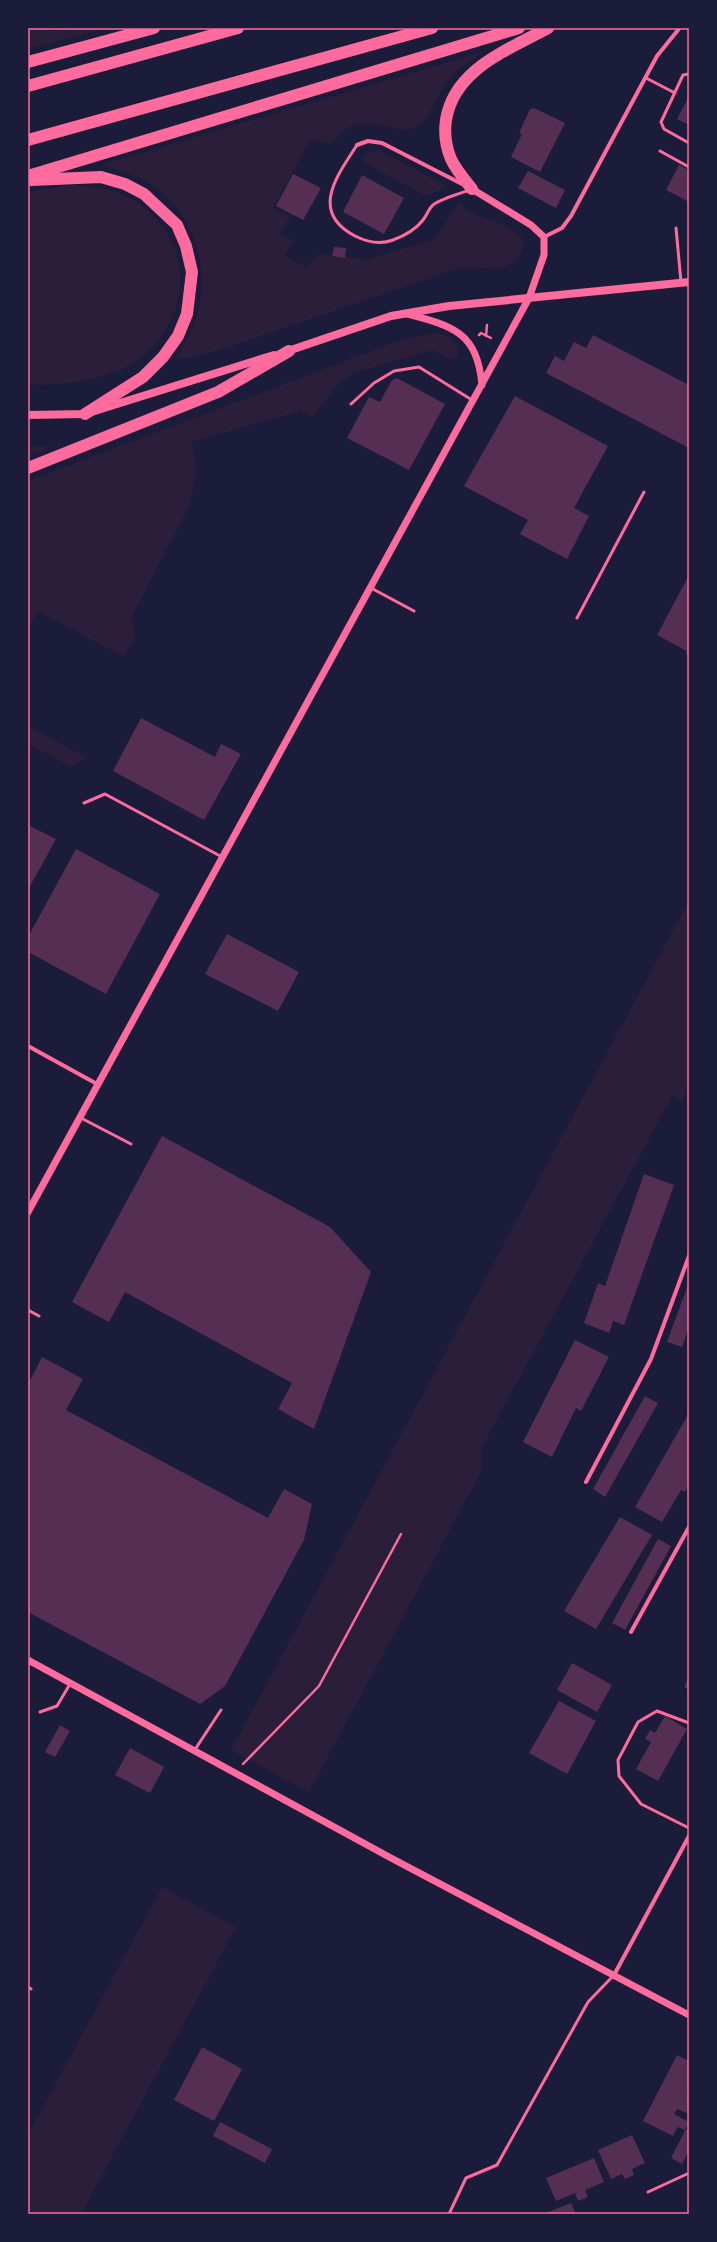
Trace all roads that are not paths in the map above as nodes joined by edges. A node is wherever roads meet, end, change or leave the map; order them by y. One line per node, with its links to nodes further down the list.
1 (154, 28): 7 (highway)
2 (238, 28): 10 (highway)
3 (432, 28): 12 (highway)
4 (519, 28): 17 (highway)
5 (548, 28): 19 (highway)
6 (678, 30): 9 (street)
7 (28, 62)
8 (689, 74): 11 (lane)
9 (646, 78): 11 (lane); 21 (street)
10 (28, 86)
11 (675, 93): 13 (lane)
12 (28, 140)
13 (689, 143)
14 (357, 145): 19 (street); 19 (lane)
15 (660, 151): 16 (lane)
16 (689, 167)
17 (28, 176)
18 (28, 180): 29 (highway)
19 (472, 189): 21 (street)
20 (676, 228): 22 (lane)
21 (544, 237): 23 (street)
22 (685, 282): 23 (main road)
23 (529, 298): 24 (main road); 26 (street)
24 (406, 314): 25 (main road); 26 (street)
25 (288, 351): 29 (main road); 31 (highway)
26 (482, 385): 27 (street)
27 (473, 401): 28 (lane); 33 (street)
28 (351, 404)
29 (85, 414): 30 (main road)
30 (28, 415)
31 (28, 468)
32 (644, 492): 35 (lane)
33 (371, 588): 34 (lane); 37 (street)
34 (414, 611)
35 (577, 618)
36 (84, 803): 37 (lane)
37 (222, 857): 39 (street)
38 (28, 1046): 39 (street)
39 (97, 1084): 40 (street)
40 (79, 1117): 41 (lane); 42 (street)
41 (131, 1144)
42 (28, 1212)
43 (689, 1256): 46 (street)
44 (28, 1310): 45 (lane)
45 (39, 1316)
46 (586, 1482)
47 (689, 1527): 48 (street)
48 (631, 1632)
49 (28, 1660): 50 (street)
50 (70, 1683): 52 (lane); 54 (street)
51 (221, 1710): 54 (lane)
52 (40, 1712)
53 (689, 1723): 55 (lane)
54 (194, 1750): 57 (street)
55 (689, 1828)
56 (689, 1836): 57 (street)
57 (614, 1975): 58 (street); 61 (lane)
58 (689, 2015)
59 (687, 2174): 60 (lane)
60 (648, 2192)
61 (449, 2214)

